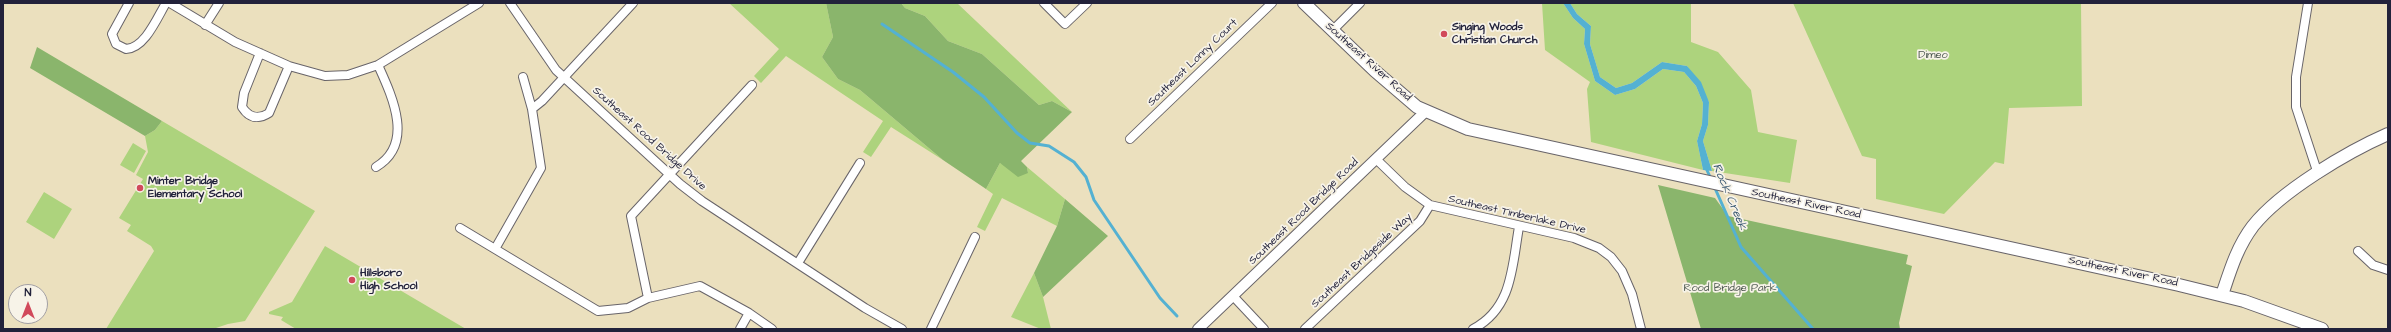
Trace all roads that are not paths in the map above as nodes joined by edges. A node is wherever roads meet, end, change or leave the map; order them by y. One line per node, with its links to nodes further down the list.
1 (129, 3): 2 (street)
2 (166, 3)
3 (170, 3): 14 (street)
4 (218, 3): 14 (street)
5 (479, 3): 17 (street)
6 (510, 3): 20 (street, Southeast Rood Bridge Drive)
7 (633, 3): 20 (street)
8 (1044, 3): 9 (street)
9 (1087, 3)
10 (1272, 3): 25 (street, Southeast Lonny Court)
11 (1304, 3): 15 (main road, Southeast River Road)
12 (1360, 3): 15 (street)
13 (2308, 3): 29 (street)
14 (205, 25): 16 (street)
15 (1333, 30): 23 (main road, Southeast River Road)
16 (260, 53): 18 (street); 18 (street)
17 (378, 65): 18 (street); 28 (street)
18 (289, 66)
19 (523, 77): 22 (street)
20 (564, 77): 22 (street); 30 (street, Southeast Rood Bridge Drive)
21 (752, 85): 30 (street)
22 (532, 109): 35 (street)
23 (1426, 111): 26 (street, Southeast Rood Bridge Road); 39 (main road, Southeast River Road)
24 (2388, 134): 29 (main road)
25 (1130, 139)
26 (1376, 159): 31 (street, Southeast Timberlake Drive); 40 (street, Southeast Rood Bridge Road)
27 (860, 163): 37 (street)
28 (376, 167)
29 (2318, 174): 39 (main road)
30 (671, 175): 37 (street, Southeast Rood Bridge Drive); 41 (street)
31 (1430, 205): 32 (street, Southeast Timberlake Drive); 49 (street, Southeast Bridgeside Way)
32 (1519, 227): 50 (street); 51 (street, Southeast Timberlake Drive)
33 (460, 228): 35 (street)
34 (974, 237): 46 (street)
35 (495, 249): 41 (street)
36 (2358, 251): 38 (street)
37 (798, 263): 45 (street, Southeast Rood Bridge Drive)
38 (2388, 270)
39 (2222, 295): 52 (main road, Southeast River Road)
40 (1233, 296): 47 (street, Southeast Rood Bridge Road); 48 (street)
41 (648, 298): 42 (street)
42 (749, 313): 43 (street); 44 (street)
43 (740, 329)
44 (772, 329)
45 (902, 329)
46 (931, 329)
47 (1198, 329)
48 (1264, 329)
49 (1305, 329)
50 (1473, 329)
51 (1641, 329)
52 (2322, 329)

